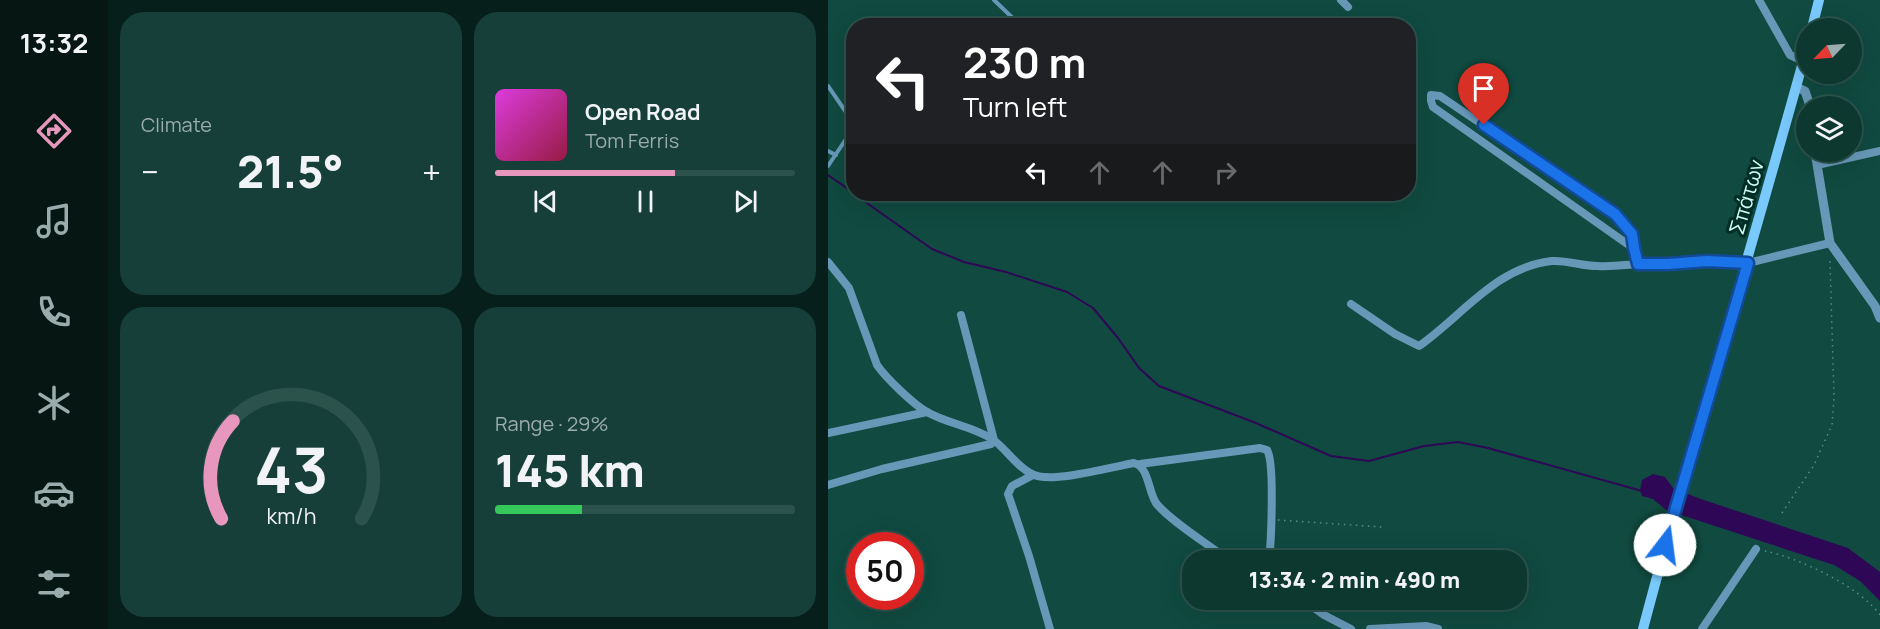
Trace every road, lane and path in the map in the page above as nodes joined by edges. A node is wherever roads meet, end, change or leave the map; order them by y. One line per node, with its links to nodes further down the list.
1 (994, 0): 6 (lane)
2 (1341, 0): 5 (street)
3 (1759, 0): 8 (street)
4 (1819, 0): 7 (main road)
5 (1348, 7)
6 (1013, 18)
7 (1814, 18)
8 (1796, 55)
9 (1797, 84): 11 (main road, Σπάτων)
10 (828, 87): 13 (lane)
11 (1796, 87): 12 (street); 24 (main road, Σπάτων)
12 (1807, 96)
13 (846, 112)
14 (846, 139): 17 (lane)
15 (1880, 151): 19 (street)
16 (828, 152): 17 (lane)
17 (836, 155): 20 (lane)
18 (1817, 162): 19 (street)
19 (1817, 165): 21 (street)
20 (828, 166)
21 (1832, 247): 24 (street); 27 (street); 36 (path)
22 (1634, 248): 22 (street); 25 (street)
23 (828, 262): 30 (street)
24 (1748, 263): 25 (street); 48 (main road, Σπάτων)
25 (1638, 264): 26 (street)
26 (1351, 304)
27 (1877, 305): 29 (street)
28 (961, 315): 32 (street)
29 (1880, 318)
30 (927, 412): 31 (street); 32 (street)
31 (828, 433)
32 (994, 440): 34 (street); 35 (street)
33 (1140, 464): 34 (street); 37 (street); 40 (street)
34 (1033, 475): 44 (street)
35 (828, 485)
36 (1782, 513)
37 (1270, 519): 38 (path); 41 (street)
38 (1382, 527)
39 (1756, 549): 43 (path); 49 (street)
40 (1215, 550)
41 (1269, 550)
42 (1317, 610): 45 (street)
43 (1880, 615)
44 (1050, 629)
45 (1351, 629)
46 (1370, 629): 47 (street)
47 (1438, 629)
48 (1643, 629)
49 (1702, 629)

